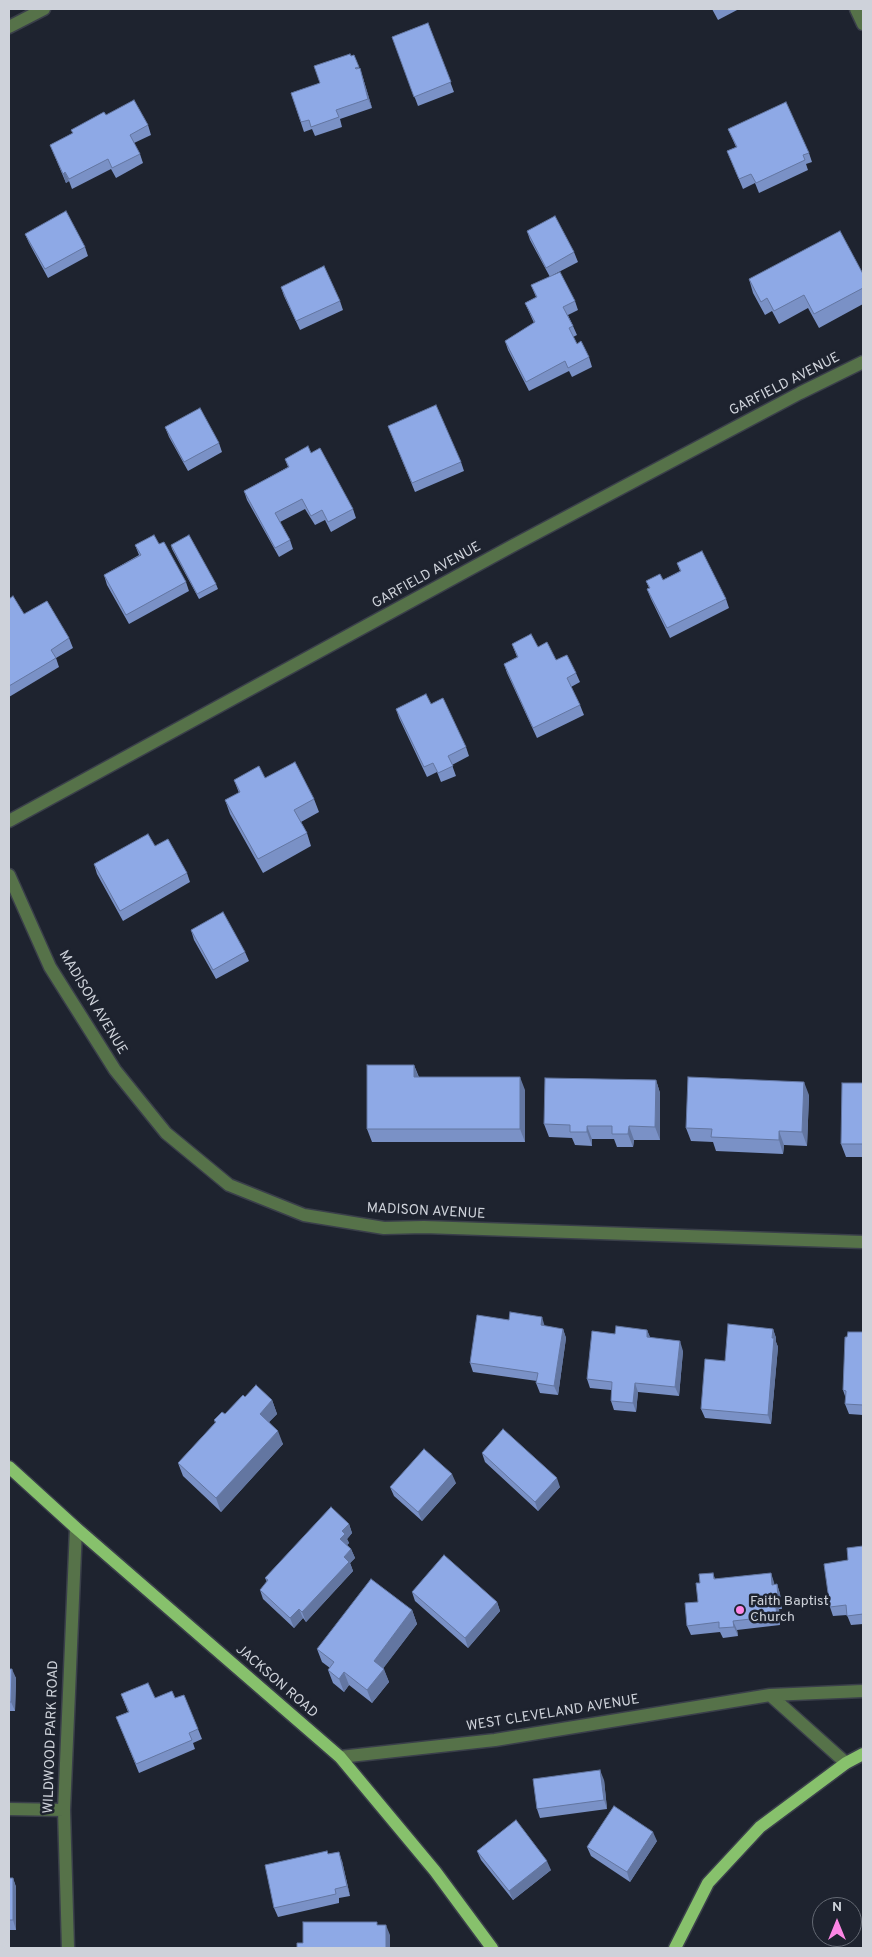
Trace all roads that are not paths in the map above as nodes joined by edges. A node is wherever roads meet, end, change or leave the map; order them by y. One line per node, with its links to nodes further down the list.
1 (44, 9): 4 (street)
2 (856, 9): 3 (street)
3 (863, 24)
4 (9, 27)
5 (863, 362): 6 (street, GARFIELD AVENUE)
6 (9, 821)
7 (9, 875): 8 (street, MADISON AVENUE)
8 (863, 1242)
9 (9, 1467): 10 (main road, JACKSON ROAD)
10 (76, 1528): 14 (main road, JACKSON ROAD); 17 (street, WILDWOOD PARK ROAD)
11 (863, 1691): 12 (street, WEST CLEVELAND AVENUE)
12 (770, 1695): 14 (street, WEST CLEVELAND AVENUE); 15 (street)
13 (863, 1754): 15 (main road)
14 (340, 1757): 19 (main road, JACKSON ROAD)
15 (846, 1763): 20 (main road)
16 (9, 1809): 17 (street)
17 (64, 1810): 18 (street, WILDWOOD PARK ROAD)
18 (68, 1948)
19 (492, 1948)
20 (675, 1948)

